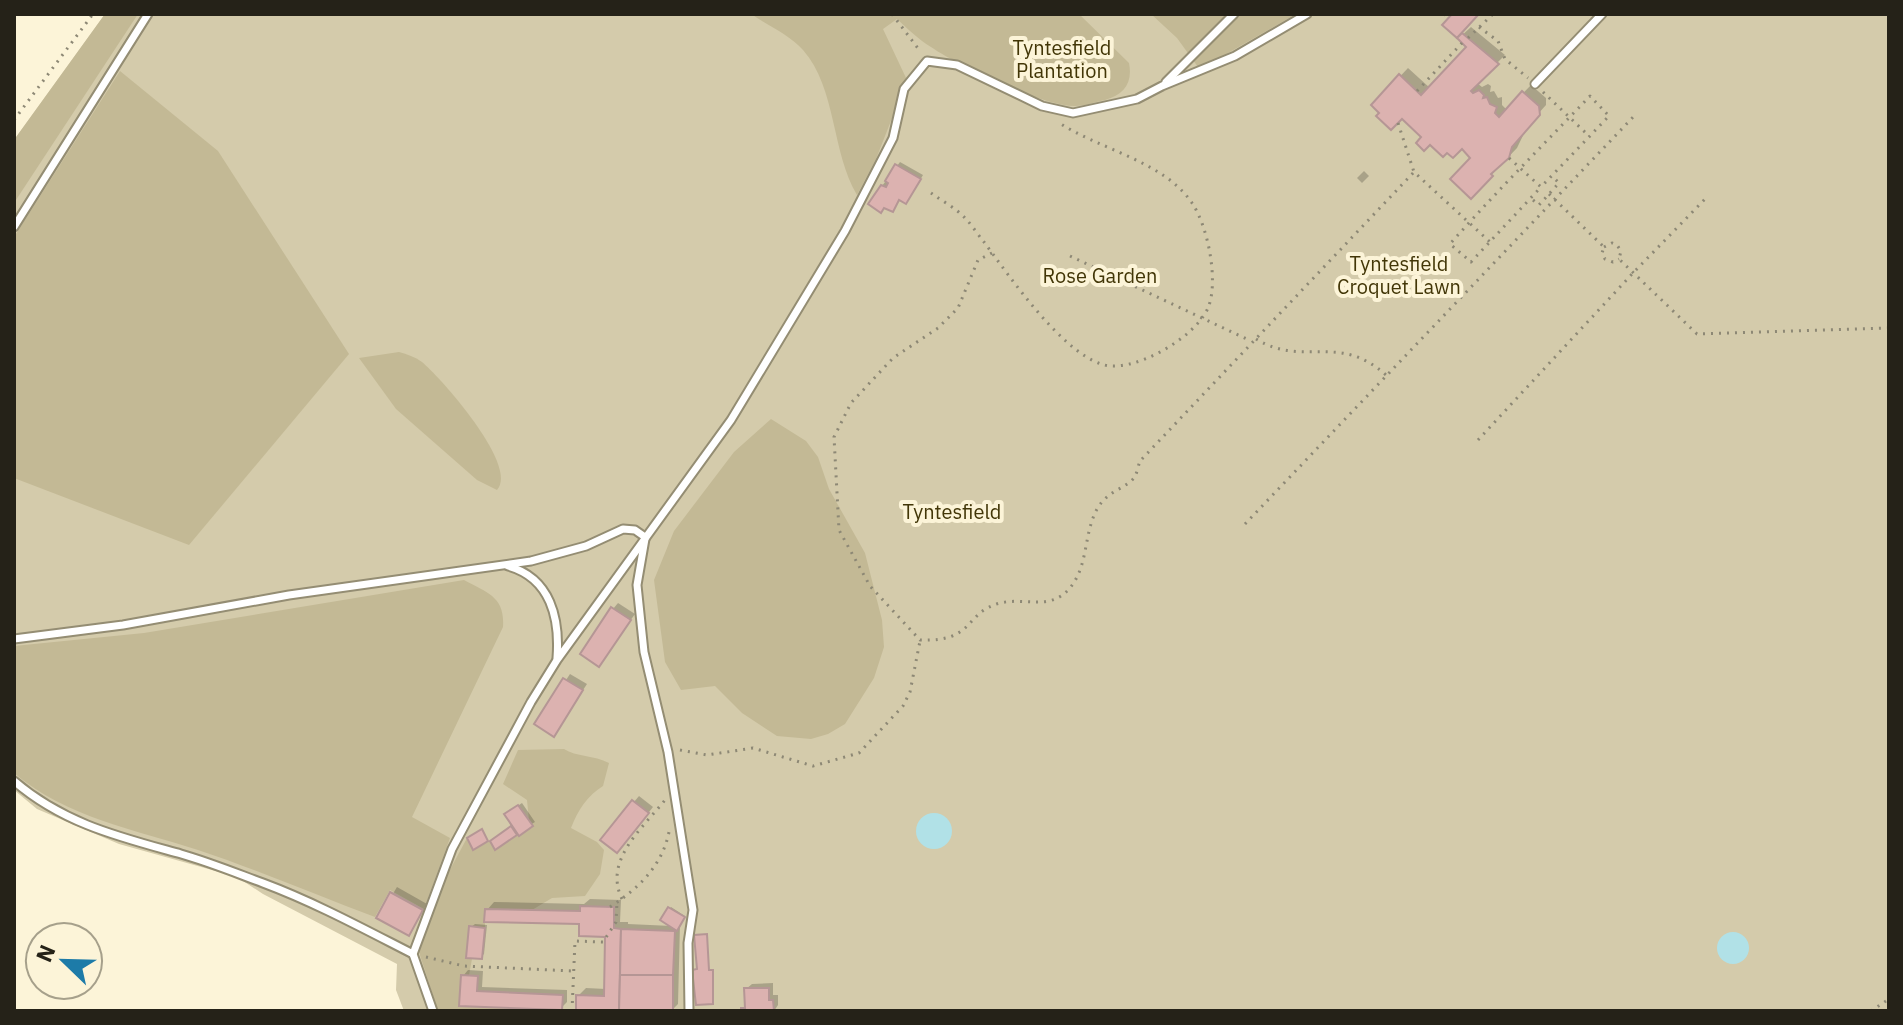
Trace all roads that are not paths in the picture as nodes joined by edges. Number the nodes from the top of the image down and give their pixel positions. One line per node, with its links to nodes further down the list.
1 (148, 14): 7 (lane)
2 (1234, 14): 6 (lane)
3 (1307, 14): 6 (lane)
4 (1602, 14): 5 (lane)
5 (1535, 84)
6 (1162, 86): 8 (lane)
7 (14, 227)
8 (645, 537): 9 (lane); 11 (lane); 15 (lane)
9 (504, 565): 10 (lane); 11 (lane)
10 (14, 639)
11 (557, 660): 13 (lane)
12 (14, 781): 13 (lane)
13 (413, 954): 14 (lane)
14 (433, 1011)
15 (689, 1011)

